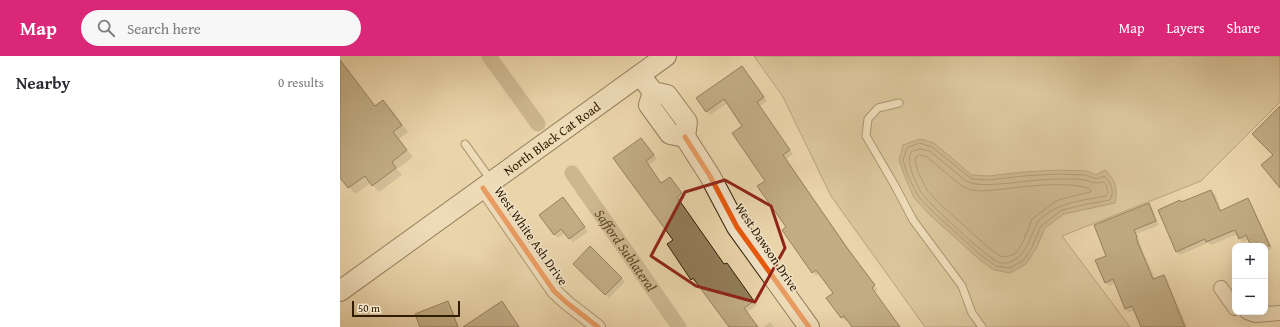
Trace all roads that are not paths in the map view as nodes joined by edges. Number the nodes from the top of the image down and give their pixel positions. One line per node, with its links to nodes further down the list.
1 (666, 56): 2 (main road, North Black Cat Road)
2 (640, 74): 5 (main road, North Black Cat Road); 12 (main road, West Dawson Drive)
3 (899, 103): 13 (lane)
4 (465, 144): 5 (lane)
5 (488, 185): 7 (main road, North Black Cat Road); 11 (street, West White Ash Drive)
6 (1221, 288): 8 (street)
7 (340, 291)
8 (1232, 304)
9 (1280, 313): 10 (street)
10 (1268, 314)
11 (598, 327)
12 (809, 327)
13 (982, 327)

